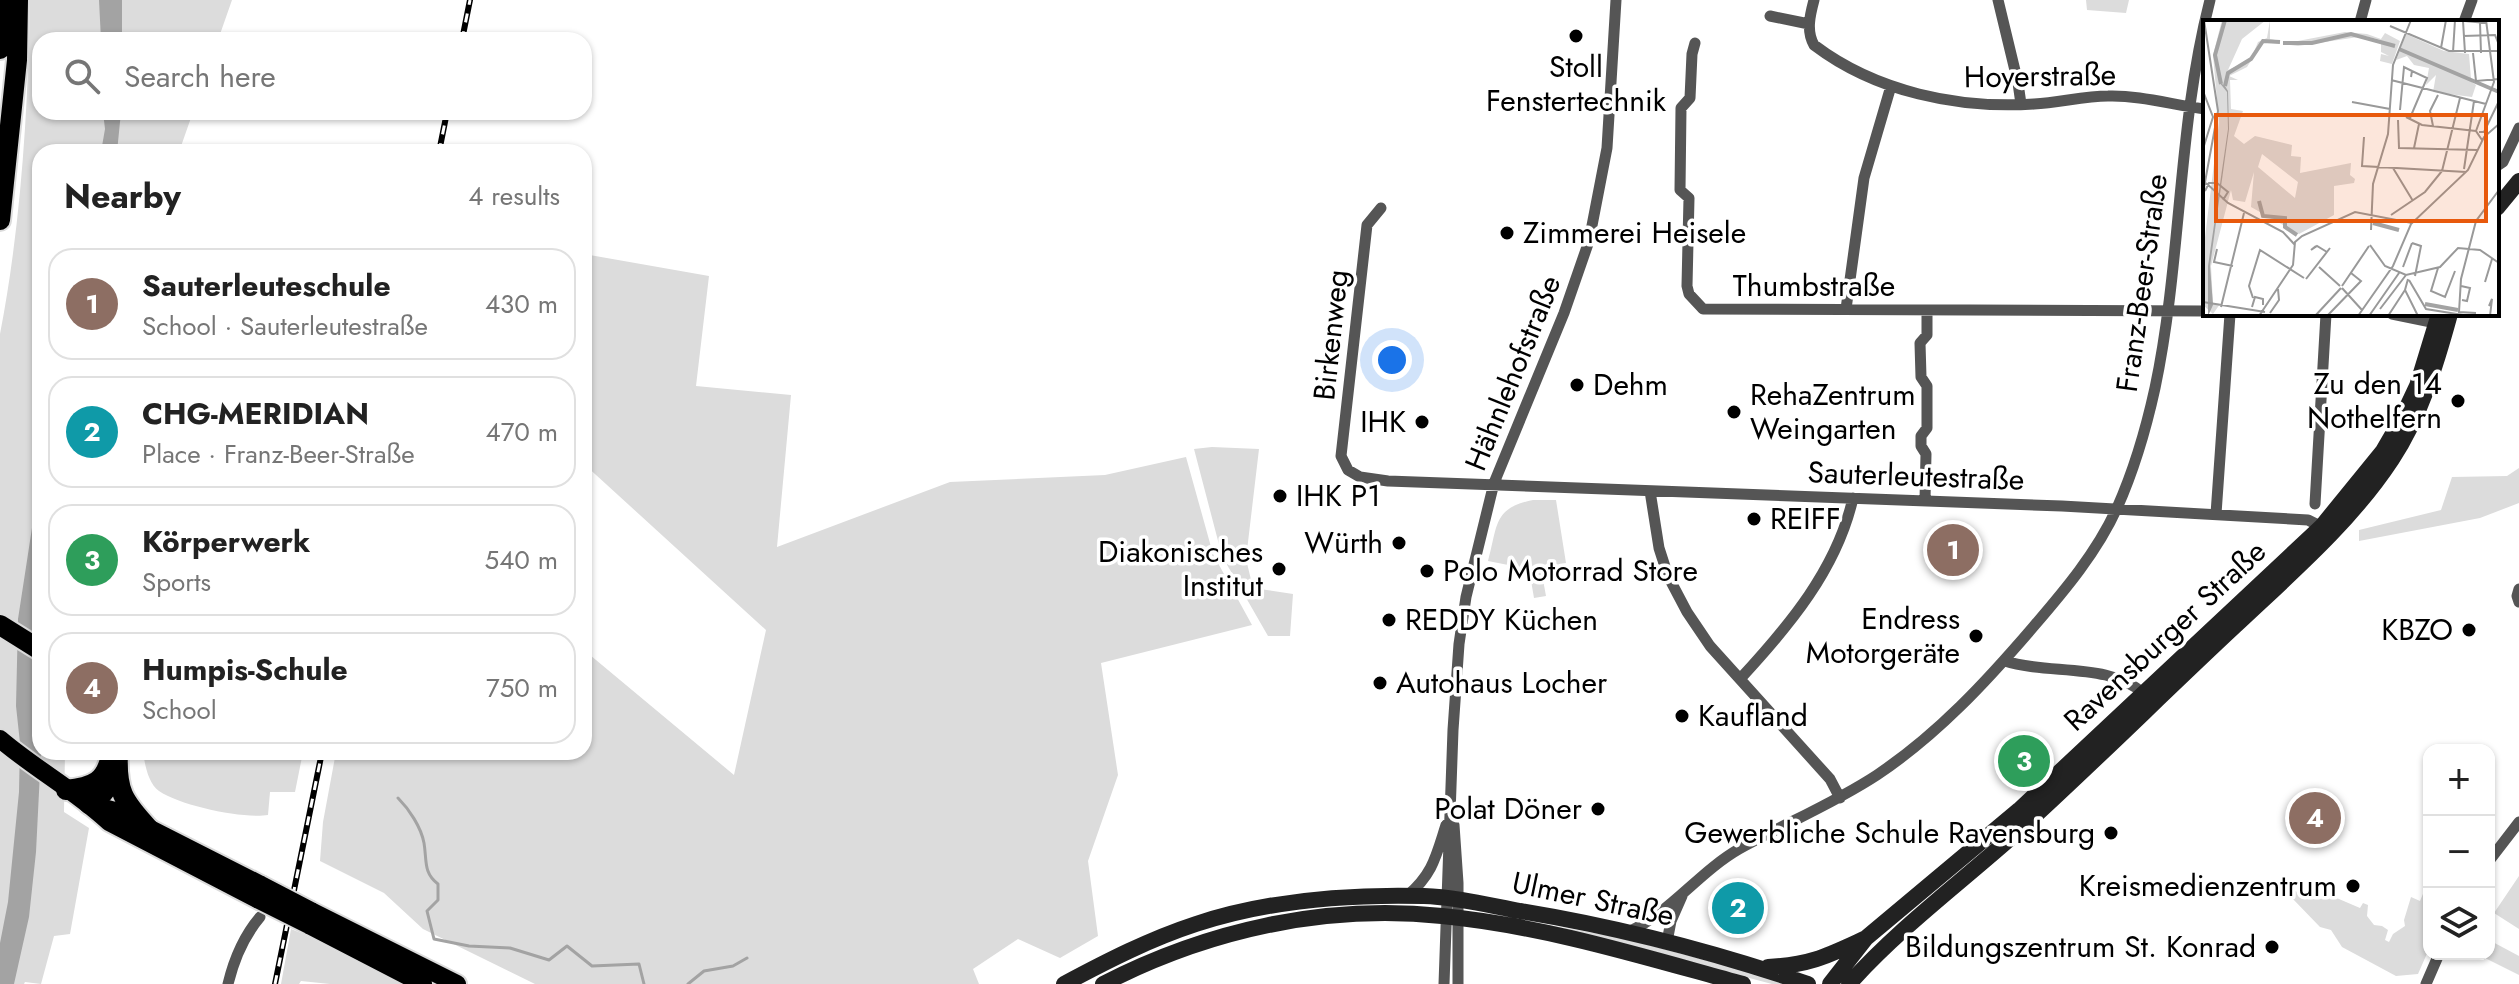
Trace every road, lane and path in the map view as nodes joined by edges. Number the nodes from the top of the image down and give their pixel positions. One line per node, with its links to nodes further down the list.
1 (2, 0): 16 (highway)
2 (18, 0): 27 (highway)
3 (1616, 0): 36 (street, Hähnlehofstraße)
4 (1814, 0): 13 (street)
5 (1998, 0): 18 (street)
6 (2210, 0): 10 (street, Franz-Beer-Straße)
7 (2366, 0): 11 (street)
8 (2472, 0): 12 (street)
9 (1770, 16): 13 (street)
10 (2206, 20)
11 (2361, 20)
12 (2465, 20)
13 (1809, 24): 17 (street, Hoyerstraße)
14 (2203, 37): 19 (street, Franz-Beer-Straße)
15 (1695, 43): 28 (street, Thumbstraße)
16 (0, 49)
17 (1891, 86): 18 (street, Hoyerstraße); 28 (street)
18 (2021, 104): 19 (street, Hoyerstraße)
19 (2190, 107): 20 (street, Hoyerstraße); 30 (street, Franz-Beer-Straße)
20 (2203, 109)
21 (2519, 128): 22 (street)
22 (2506, 164): 24 (main road)
23 (2519, 181): 25 (main road)
24 (2499, 185)
25 (2499, 206)
26 (1381, 208): 35 (street, Birkenweg)
27 (0, 220)
28 (1846, 309): 29 (street, Thumbstraße)
29 (1927, 310): 30 (street, Thumbstraße); 39 (street)
30 (2169, 310): 31 (street, Thumbstraße); 41 (street, Franz-Beer-Straße)
31 (2203, 311)
32 (2230, 316): 42 (street)
33 (2326, 316): 40 (street)
34 (2442, 317): 43 (main road, Ravensburger Straße)
35 (1348, 470): 36 (street, Sauterleutestraße)
36 (1494, 483): 37 (street, Sauterleutestraße); 60 (street, Hähnlehofstraße)
37 (1650, 491): 38 (street, Sauterleutestraße); 51 (street)
38 (1853, 498): 39 (street, Sauterleutestraße); 51 (street)
39 (1925, 500): 41 (street, Sauterleutestraße)
40 (2315, 504)
41 (2116, 509): 42 (street, Sauterleutestraße); 50 (street, Franz-Beer-Straße)
42 (2216, 514): 43 (street, Sauterleutestraße)
43 (2326, 530): 52 (main road, Ravensburger Straße); 85 (main road, Ravensburger Straße)
44 (2519, 589): 45 (street)
45 (2519, 602)
46 (0, 625): 48 (highway)
47 (0, 634): 49 (highway)
48 (32, 645)
49 (32, 652)
50 (2005, 661): 52 (street); 58 (street, Franz-Beer-Straße)
51 (1740, 679): 58 (street)
52 (2144, 694): 70 (main road, Ravensburger Straße)
53 (0, 739): 57 (main road)
54 (110, 760): 57 (highway)
55 (118, 760): 56 (highway)
56 (117, 775): 59 (highway); 62 (highway)
57 (66, 790): 59 (main road)
58 (1840, 798): 64 (street, Franz-Beer-Straße)
59 (89, 804): 62 (main road); 66 (main road)
60 (1451, 809): 65 (street); 67 (street)
61 (2519, 822): 63 (street)
62 (149, 829): 66 (main road)
63 (2495, 853)
64 (1684, 891): 69 (street, Franz-Beer-Straße); 71 (street)
65 (1407, 896): 67 (main road, Ulmer Straße); 78 (main road, Ulmer Straße)
66 (260, 901): 68 (main road, bridge); 75 (street)
67 (1452, 908): 69 (main road, Ulmer Straße); 74 (main road, Ulmer Straße); 79 (main road, Ulmer Straße); 80 (street); 81 (street)
68 (310, 918): 76 (main road); 77 (main road)
69 (1628, 932): 71 (main road, Ulmer Straße)
70 (1866, 938): 73 (main road); 84 (main road, Ravensburger Straße)
71 (1667, 942): 73 (main road, Ulmer Straße)
72 (2436, 960): 86 (street)
73 (1759, 967): 83 (main road, Ulmer Straße)
74 (1730, 982): 82 (main road, Ulmer Straße)
75 (228, 984)
76 (423, 984)
77 (457, 984)
78 (1064, 984)
79 (1103, 984)
80 (1444, 984)
81 (1458, 984)
82 (1743, 984)
83 (1808, 984)
84 (1830, 984)
85 (1849, 984)
86 (2426, 984)

